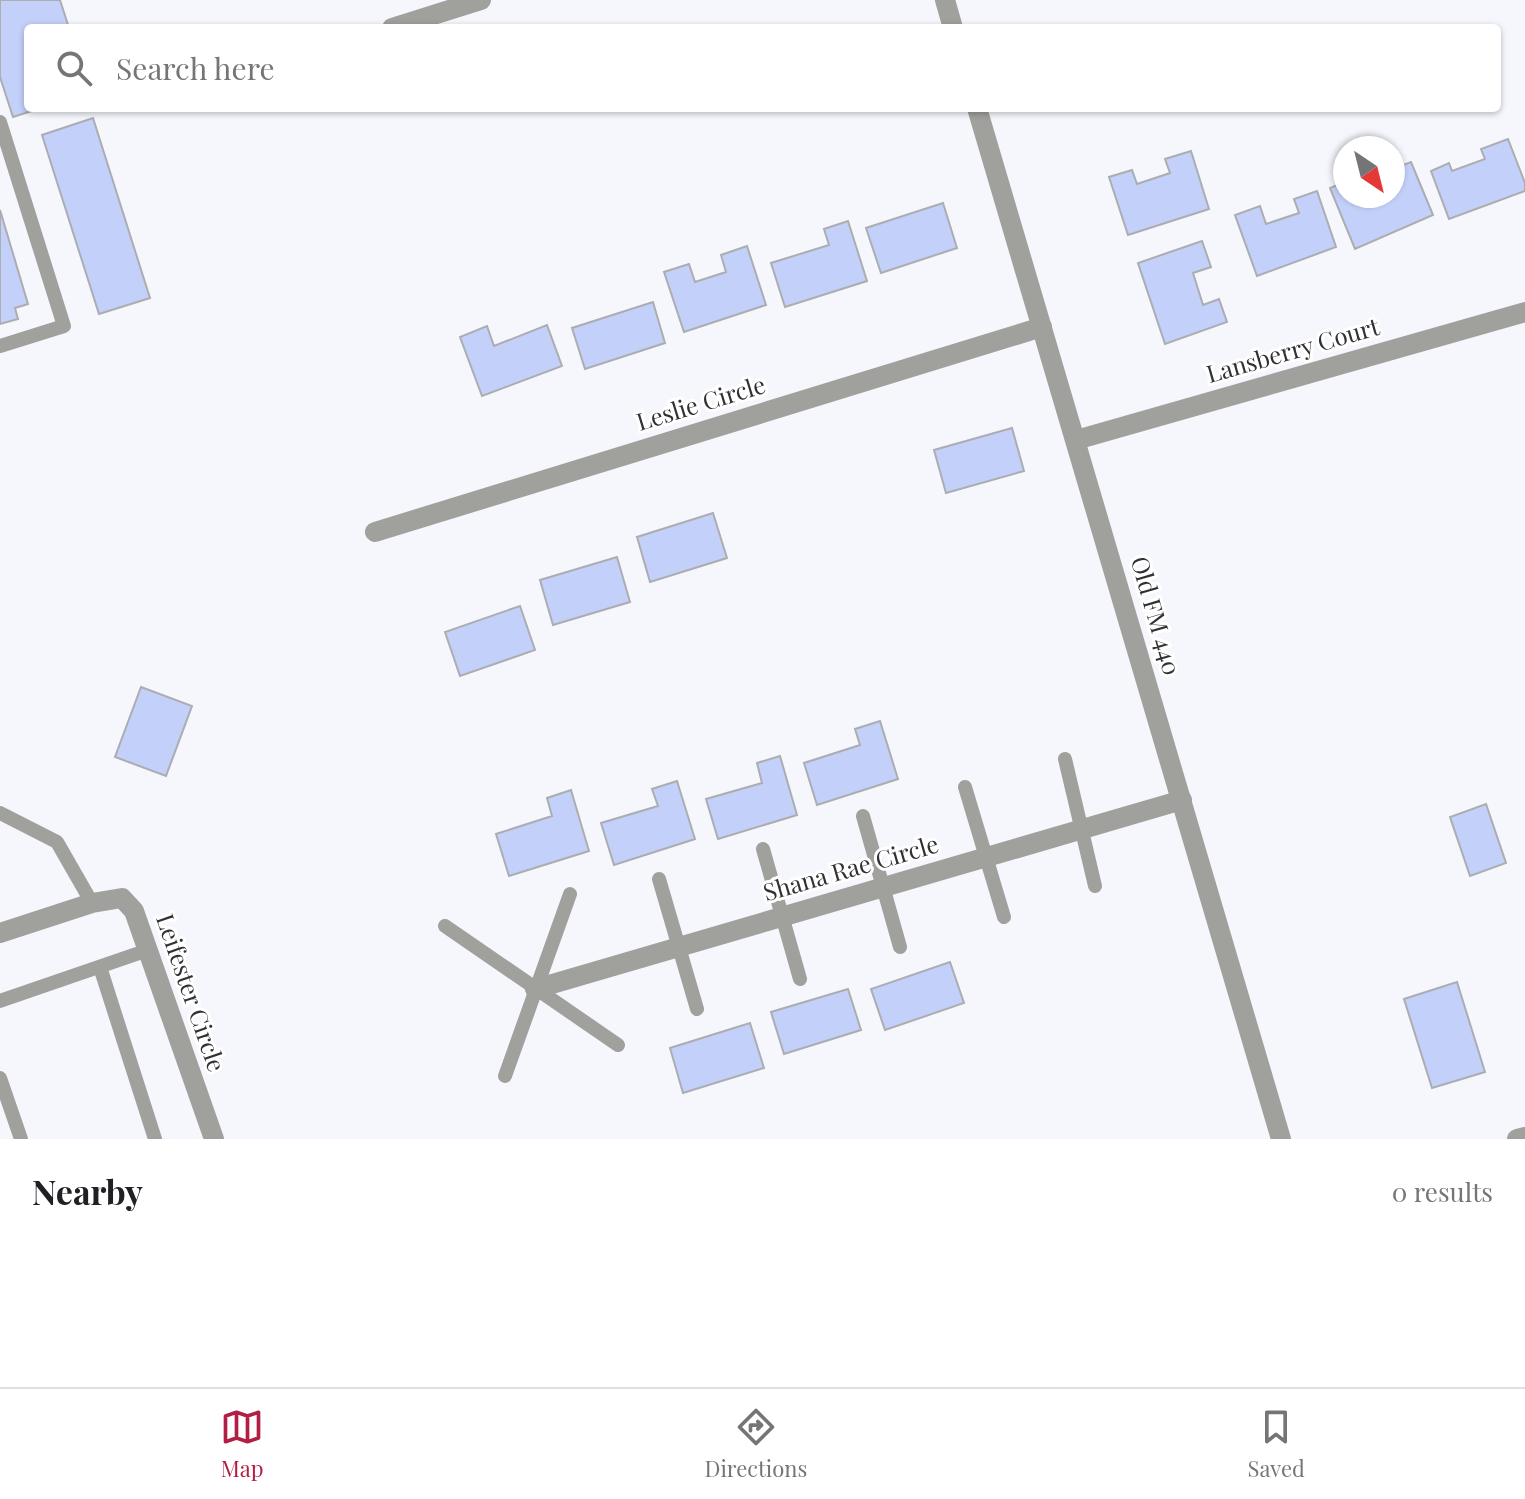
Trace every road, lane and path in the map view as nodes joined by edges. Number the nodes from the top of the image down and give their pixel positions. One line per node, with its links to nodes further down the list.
1 (481, 0): 3 (street)
2 (945, 0): 4 (street)
3 (405, 24)
4 (952, 24)
5 (978, 112): 8 (street, Old FM 440)
6 (0, 122): 9 (lane)
7 (1525, 312): 10 (street, Lansberry Court)
8 (1042, 327): 10 (street, Old FM 440); 11 (street, Leslie Circle)
9 (0, 346)
10 (1076, 440): 14 (street, Old FM 440)
11 (375, 532)
12 (1065, 759): 17 (lane)
13 (965, 787): 19 (lane)
14 (1182, 800): 17 (street, Shana Rae Circle); 44 (street, Old FM 440)
15 (0, 813): 24 (lane)
16 (863, 816): 22 (lane)
17 (1082, 829): 19 (street, Shana Rae Circle); 21 (lane)
18 (763, 849): 25 (lane)
19 (986, 857): 22 (street, Shana Rae Circle); 26 (lane)
20 (659, 879): 29 (lane)
21 (1095, 886)
22 (883, 887): 25 (street, Shana Rae Circle); 30 (lane)
23 (570, 894): 34 (lane)
24 (92, 903): 28 (street, Leifester Circle); 31 (street, Leifester Circle)
25 (782, 916): 29 (street, Shana Rae Circle); 33 (lane)
26 (1004, 917)
27 (445, 926): 34 (lane)
28 (0, 933)
29 (679, 946): 34 (street, Shana Rae Circle); 36 (lane)
30 (900, 947)
31 (148, 950): 32 (lane); 43 (street, Leifester Circle)
32 (100, 967): 35 (lane); 42 (lane)
33 (800, 979)
34 (535, 989): 37 (lane); 38 (lane)
35 (0, 1001)
36 (697, 1009)
37 (618, 1045)
38 (505, 1076)
39 (0, 1078): 41 (lane)
40 (1525, 1137): 45 (street)
41 (21, 1139)
42 (155, 1139)
43 (214, 1139)
44 (1281, 1139)
45 (1517, 1139)

